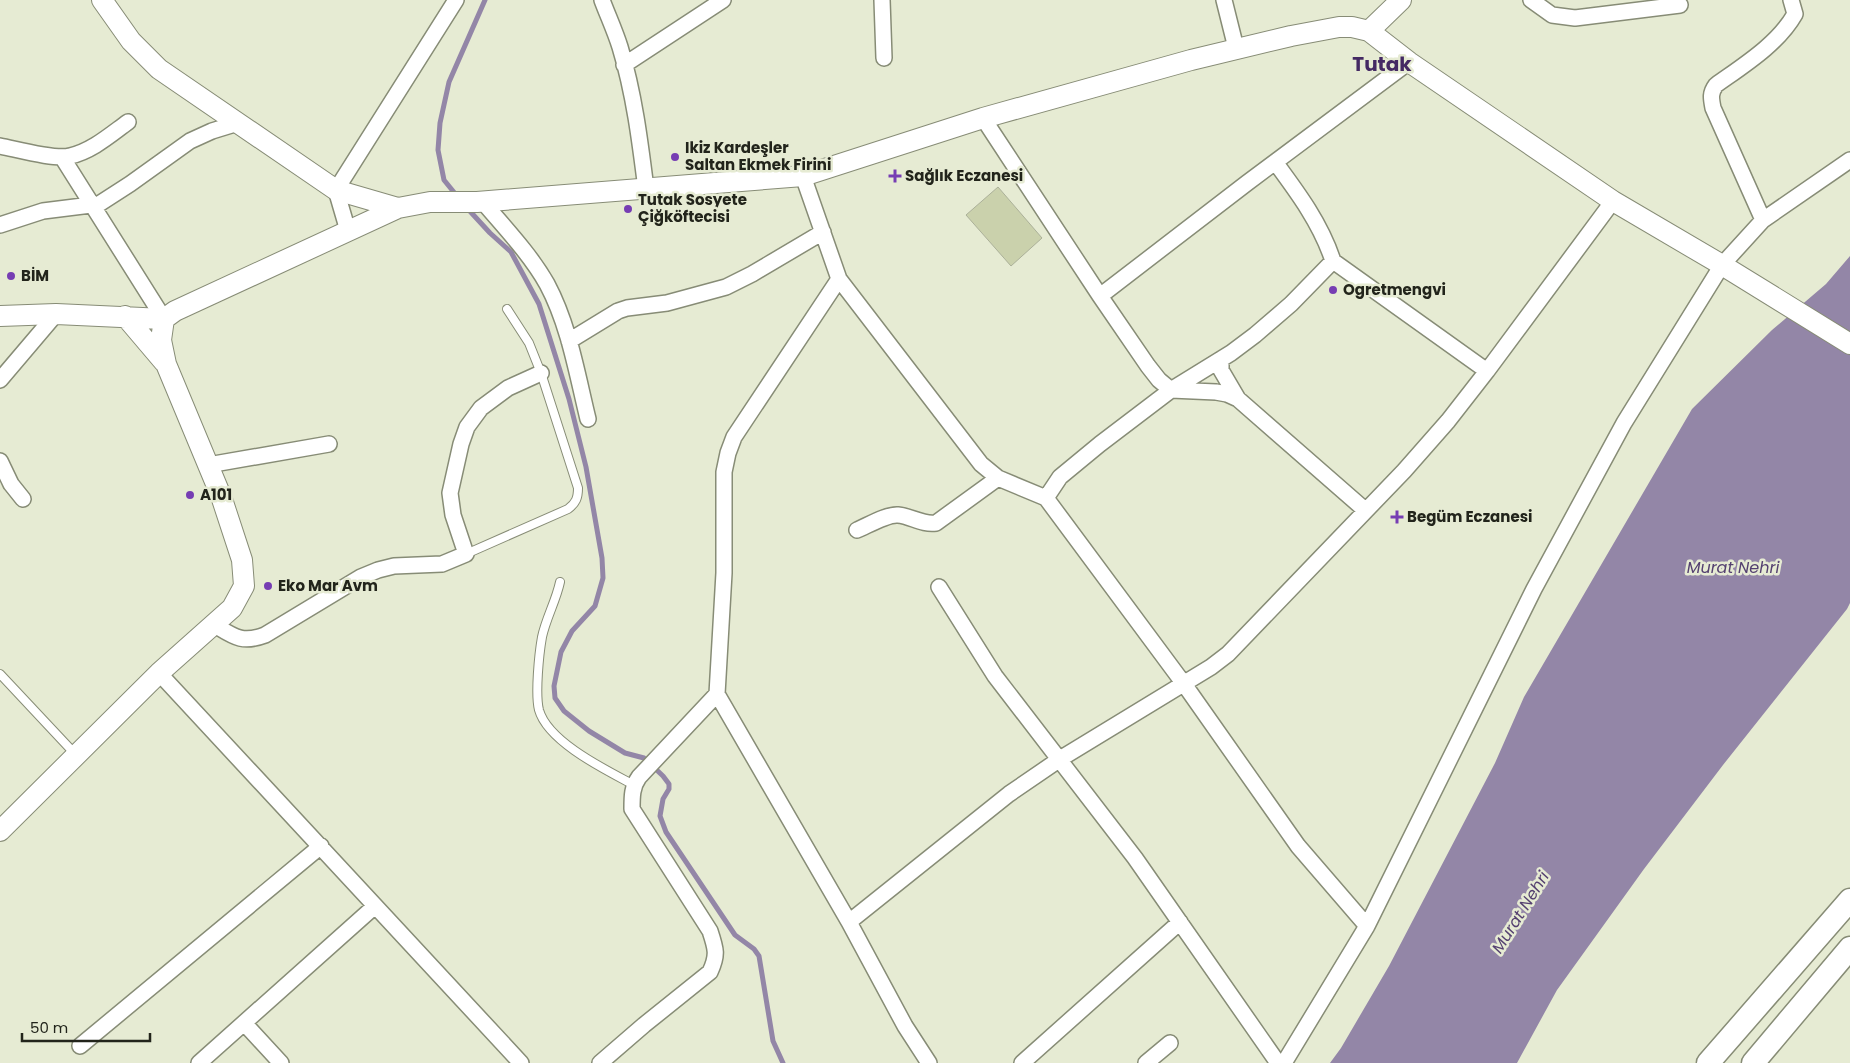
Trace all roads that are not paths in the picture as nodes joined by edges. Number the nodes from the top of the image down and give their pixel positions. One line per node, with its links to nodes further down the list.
1 (102, 0): 18 (main road)
2 (456, 0): 25 (street)
3 (602, 0): 15 (street)
4 (723, 0): 15 (street)
5 (882, 0): 13 (street)
6 (1224, 0): 12 (street)
7 (1401, 0): 11 (main road)
8 (1531, 0): 10 (street)
9 (1791, 0): 30 (street)
10 (1680, 5)
11 (1369, 31): 12 (main road); 14 (main road)
12 (1236, 48): 16 (main road)
13 (884, 58)
14 (1409, 62): 22 (street); 26 (main road)
15 (624, 65): 24 (street)
16 (983, 118): 23 (main road); 37 (street)
17 (128, 122): 20 (street)
18 (238, 123): 25 (main road); 28 (street)
19 (0, 146): 20 (street)
20 (62, 157): 28 (street)
21 (1850, 160): 30 (street)
22 (1275, 162): 34 (street); 37 (street)
23 (803, 176): 24 (main road); 33 (street)
24 (646, 188): 27 (main road)
25 (336, 190): 29 (main road); 32 (street)
26 (1613, 201): 35 (main road); 47 (street)
27 (480, 202): 29 (main road); 43 (street)
28 (92, 205): 31 (street); 42 (street)
29 (398, 208): 32 (main road)
30 (1763, 220): 35 (street)
31 (0, 225)
32 (348, 230): 42 (main road)
33 (823, 232): 36 (street); 43 (street)
34 (1333, 261): 45 (street); 47 (street)
35 (1722, 265): 44 (main road); 78 (street)
36 (839, 278): 56 (street); 68 (street)
37 (1100, 296): 50 (street)
38 (507, 308): 48 (lane)
39 (56, 314): 40 (main road); 41 (main road); 49 (street)
40 (0, 316)
41 (125, 316): 42 (main road); 46 (main road)
42 (164, 319): 46 (main road)
43 (569, 342): 52 (street)
44 (1850, 344)
45 (1221, 359): 50 (street); 51 (street)
46 (166, 364): 55 (main road)
47 (1487, 371): 59 (street)
48 (541, 373): 61 (street); 61 (lane)
49 (0, 380)
50 (1171, 390): 51 (street); 57 (street)
51 (1238, 399): 59 (street)
52 (588, 419)
53 (329, 444): 55 (street)
54 (0, 461): 58 (street)
55 (208, 465): 64 (main road)
56 (998, 478): 57 (street); 60 (street)
57 (1046, 498): 67 (street)
58 (23, 499)
59 (1365, 510): 67 (street)
60 (857, 530)
61 (466, 554): 64 (street)
62 (560, 582): 71 (lane)
63 (939, 587): 70 (street)
64 (213, 624): 65 (main road)
65 (159, 673): 69 (main road); 73 (street)
66 (0, 674): 69 (lane)
67 (1184, 684): 70 (street); 78 (street)
68 (717, 694): 71 (street); 76 (street)
69 (76, 755): 72 (main road)
70 (1060, 760): 76 (street); 77 (street)
71 (636, 781): 86 (street)
72 (0, 831)
73 (321, 846): 75 (street); 82 (street)
74 (1850, 900): 92 (main road)
75 (375, 906): 80 (street); 85 (street)
76 (849, 922): 87 (street)
77 (1180, 922): 88 (street); 90 (street)
78 (1367, 926): 91 (street)
79 (1850, 948): 93 (main road)
80 (244, 1023): 83 (street); 84 (street)
81 (1170, 1043): 89 (street)
82 (80, 1046)
83 (199, 1063)
84 (281, 1063)
85 (520, 1063)
86 (600, 1063)
87 (929, 1063)
88 (1022, 1063)
89 (1146, 1063)
90 (1278, 1063)
91 (1284, 1063)
92 (1708, 1063)
93 (1753, 1063)

